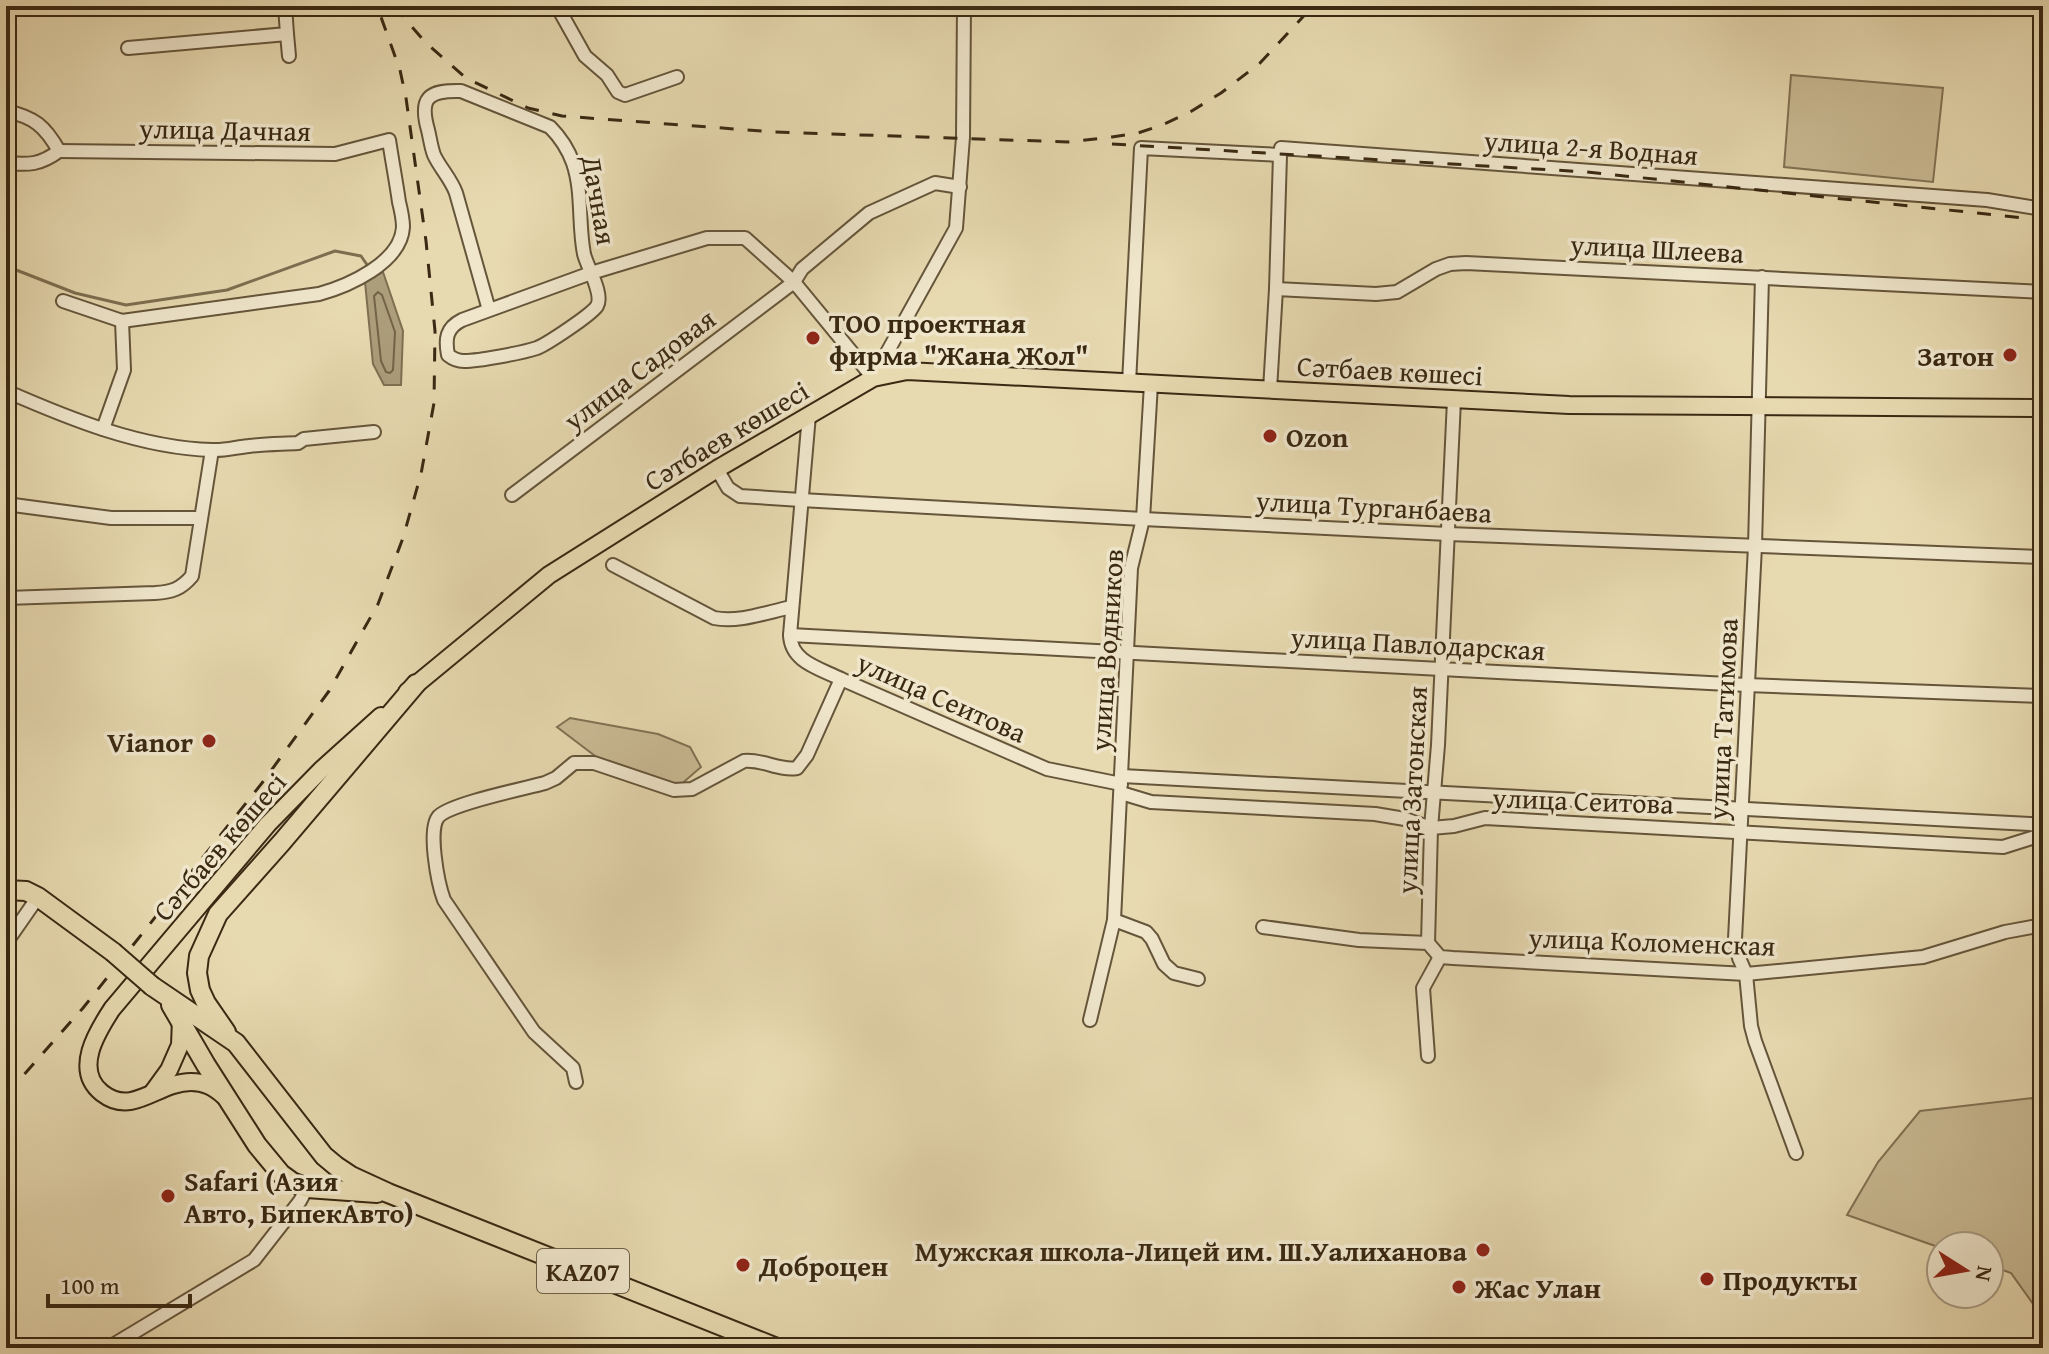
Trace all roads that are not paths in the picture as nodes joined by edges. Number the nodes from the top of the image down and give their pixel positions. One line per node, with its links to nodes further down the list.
1 (285, 6): 4 (street)
2 (557, 6): 7 (street)
3 (961, 8): 12 (street)
4 (287, 34): 5 (street); 6 (street)
5 (128, 48)
6 (289, 56)
7 (677, 77)
8 (6, 111): 9 (street)
9 (59, 151): 11 (street, улица Дачная); 22 (street, улица Дачная)
10 (1280, 155): 13 (street, улица 2-я Водная); 17 (street); 25 (street, улица 2-я Водная)
11 (6, 163)
12 (960, 187): 16 (street, улица Садовая); 24 (street)
13 (2043, 209)
14 (591, 273): 16 (street); 20 (street); 20 (street, Дачная); 20 (street, Дачная)
15 (1762, 277): 17 (street, улица Шлеева); 18 (street, улица Шлеева); 30 (street, улица Татимова)
16 (794, 282): 24 (street); 37 (street, улица Садовая)
17 (1276, 289): 27 (street)
18 (2043, 292)
19 (63, 301): 22 (street)
20 (489, 310)
21 (2043, 315): 23 (street)
22 (122, 321): 33 (street)
23 (2043, 339)
24 (873, 378): 25 (main road, Сәтбаев көшесі); 32 (main road, Сәтбаев көшесі)
25 (1129, 383): 26 (main road, Сәтбаев көшесі)
26 (1151, 384): 27 (main road, Сәтбаев көшесі); 41 (street, улица Водников)
27 (1270, 390): 29 (main road, Сәтбаев көшесі)
28 (6, 391): 33 (street)
29 (1454, 400): 30 (main road, Сәтбаев көшесі); 42 (street, улица Затонская)
30 (1760, 406): 31 (main road, Сәтбаев көшесі); 43 (street, улица Татимова)
31 (2043, 408)
32 (809, 415): 36 (main road, Сәтбаев көшесі); 38 (street)
33 (103, 429): 35 (street)
34 (374, 432): 35 (street)
35 (212, 450): 40 (street)
36 (717, 469): 38 (street, улица Турганбаева); 52 (main road, Сәтбаев көшесі)
37 (512, 495)
38 (801, 500): 41 (street, улица Турганбаева); 47 (street)
39 (6, 504): 40 (street)
40 (201, 518): 46 (street)
41 (1143, 519): 42 (street, улица Турганбаева); 49 (street, улица Водников)
42 (1448, 534): 43 (street, улица Турганбаева); 50 (street, улица Затонская)
43 (1755, 546): 44 (street, улица Турганбаева); 53 (street, улица Татимова)
44 (2043, 557)
45 (613, 565): 47 (street)
46 (6, 598)
47 (792, 607): 48 (street)
48 (790, 635): 49 (street, улица Павлодарская); 51 (street, улица Сеитова)
49 (1128, 652): 50 (street, улица Павлодарская); 55 (street, улица Водников)
50 (1442, 668): 53 (street, улица Павлодарская); 56 (street, улица Затонская)
51 (841, 679): 55 (street, улица Сеитова); 77 (street)
52 (416, 684): 74 (highway); 78 (main road, Сәтбаев көшесі)
53 (1747, 685): 54 (street, улица Павлодарская); 57 (street, улица Татимова)
54 (2043, 696)
55 (1121, 784): 56 (street, улица Сеитова); 58 (street, улица Сеитова); 63 (street, улица Водников)
56 (1433, 792): 57 (street, улица Сеитова); 58 (street, улица Затонская)
57 (1741, 808): 59 (street, улица Сеитова); 60 (street, улица Татимова)
58 (1431, 828): 60 (street, улица Сеитова); 67 (street, улица Затонская)
59 (2043, 828): 60 (street, улица Сеитова)
60 (1740, 831): 69 (street, улица Татимова)
61 (6, 890): 62 (highway, KAZ07)
62 (38, 897): 66 (street); 71 (highway, KAZ07, bridge)
63 (1114, 920): 70 (street); 73 (street, улица Водников)
64 (2043, 925): 69 (street, улица Коломенская)
65 (1263, 927): 67 (street)
66 (6, 943)
67 (1428, 943): 68 (street)
68 (1440, 957): 69 (street, улица Коломенская); 75 (street)
69 (1746, 974): 80 (street, улица Татимова)
70 (1198, 979)
71 (159, 991): 72 (highway); 74 (highway, KAZ07)
72 (181, 1019): 76 (highway, KAZ07); 78 (main road)
73 (1090, 1020)
74 (236, 1043): 76 (highway); 81 (highway, KAZ07)
75 (1428, 1056)
76 (206, 1065): 79 (highway, KAZ07)
77 (576, 1082)
78 (153, 1092): 79 (main road, Сәтбаев көшесі)
79 (228, 1100): 82 (highway, KAZ07)
80 (1796, 1153)
81 (324, 1156): 82 (highway); 83 (highway, KAZ07)
82 (307, 1188): 83 (highway, KAZ07); 84 (street)
83 (388, 1193): 85 (highway, KAZ07)
84 (108, 1348)
85 (777, 1348)

